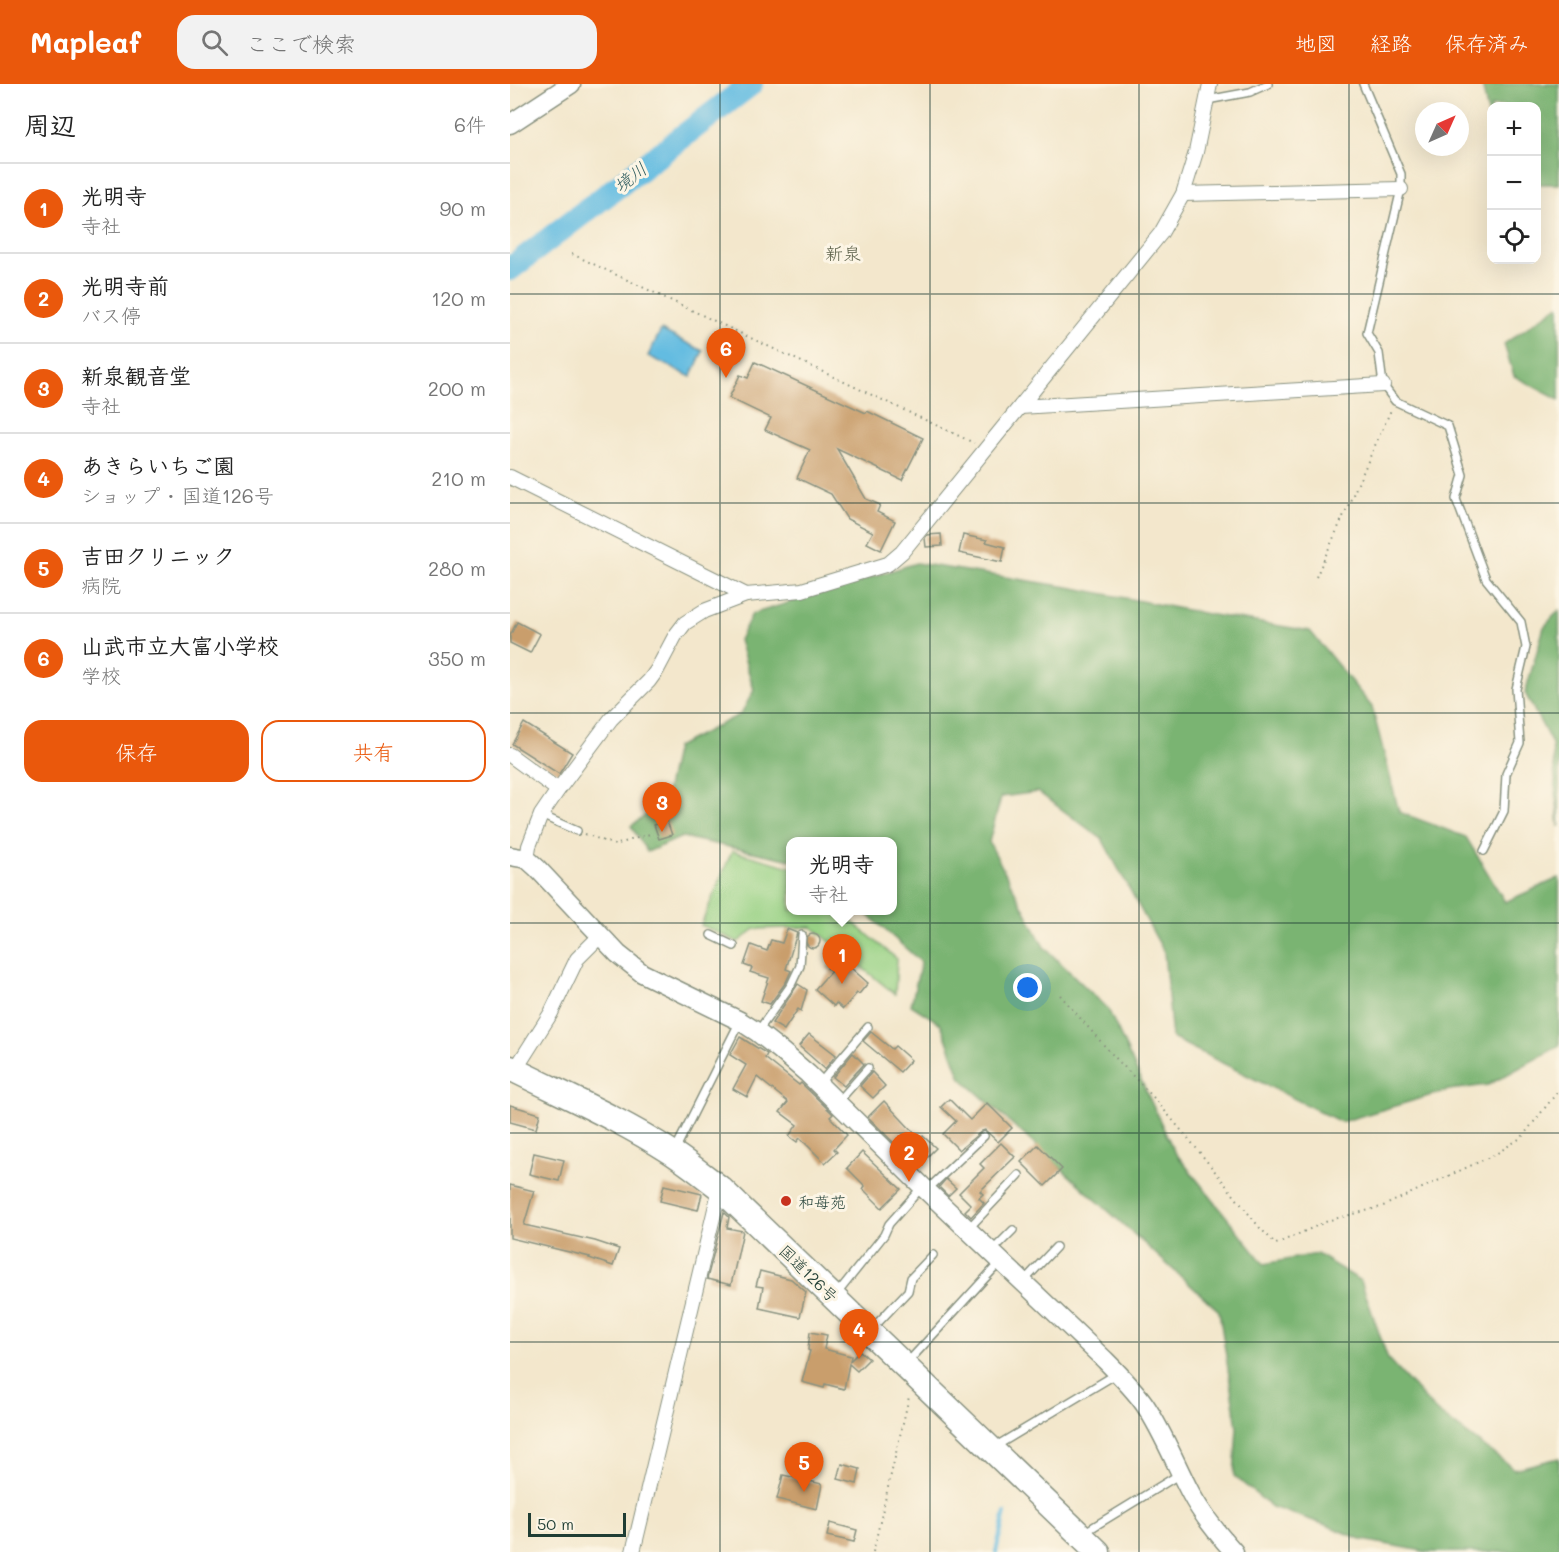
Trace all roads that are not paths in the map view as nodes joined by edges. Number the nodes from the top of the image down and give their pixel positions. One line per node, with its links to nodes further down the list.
1 (571, 84): 6 (street)
2 (1210, 84): 5 (street)
3 (1268, 84): 5 (lane)
4 (1363, 84): 7 (lane)
5 (1207, 100): 8 (street)
6 (510, 124)
7 (1401, 189): 8 (street); 9 (lane)
8 (1184, 194): 10 (street)
9 (1383, 385): 10 (street); 17 (lane)
10 (1020, 406): 12 (street)
11 (510, 477): 12 (street)
12 (746, 594): 14 (street)
13 (510, 755): 14 (street)
14 (558, 790): 15 (street)
15 (541, 815): 16 (lane); 18 (street)
16 (577, 831)
17 (1484, 852)
18 (518, 858): 19 (street)
19 (601, 934): 23 (street); 27 (street)
20 (711, 935): 22 (lane)
21 (802, 935): 25 (lane)
22 (734, 946)
23 (740, 1021): 25 (street); 31 (lane)
24 (868, 1027): 28 (lane)
25 (757, 1032): 28 (street)
26 (868, 1068): 29 (lane)
27 (513, 1069): 31 (highway, 国道126号)
28 (818, 1084): 29 (street)
29 (837, 1103): 34 (street)
30 (984, 1136): 34 (lane)
31 (673, 1153): 33 (highway, 国道126号)
32 (1018, 1175): 35 (lane)
33 (720, 1188): 41 (highway, 国道126号); 48 (street)
34 (924, 1188): 35 (street); 41 (lane)
35 (968, 1230): 39 (street)
36 (1013, 1230): 39 (lane)
37 (1056, 1247): 40 (lane)
38 (933, 1255): 42 (lane)
39 (996, 1257): 40 (street); 43 (lane)
40 (1023, 1282): 44 (street)
41 (835, 1297): 42 (highway, 国道126号)
42 (870, 1331): 43 (highway, 国道126号)
43 (909, 1370): 45 (highway, 国道126号)
44 (1118, 1373): 45 (lane); 46 (street)
45 (991, 1449): 47 (highway, 国道126号)
46 (1180, 1473): 47 (lane); 50 (street)
47 (1080, 1535): 49 (highway, 国道126号)
48 (633, 1552)
49 (1098, 1552)
50 (1234, 1552)

